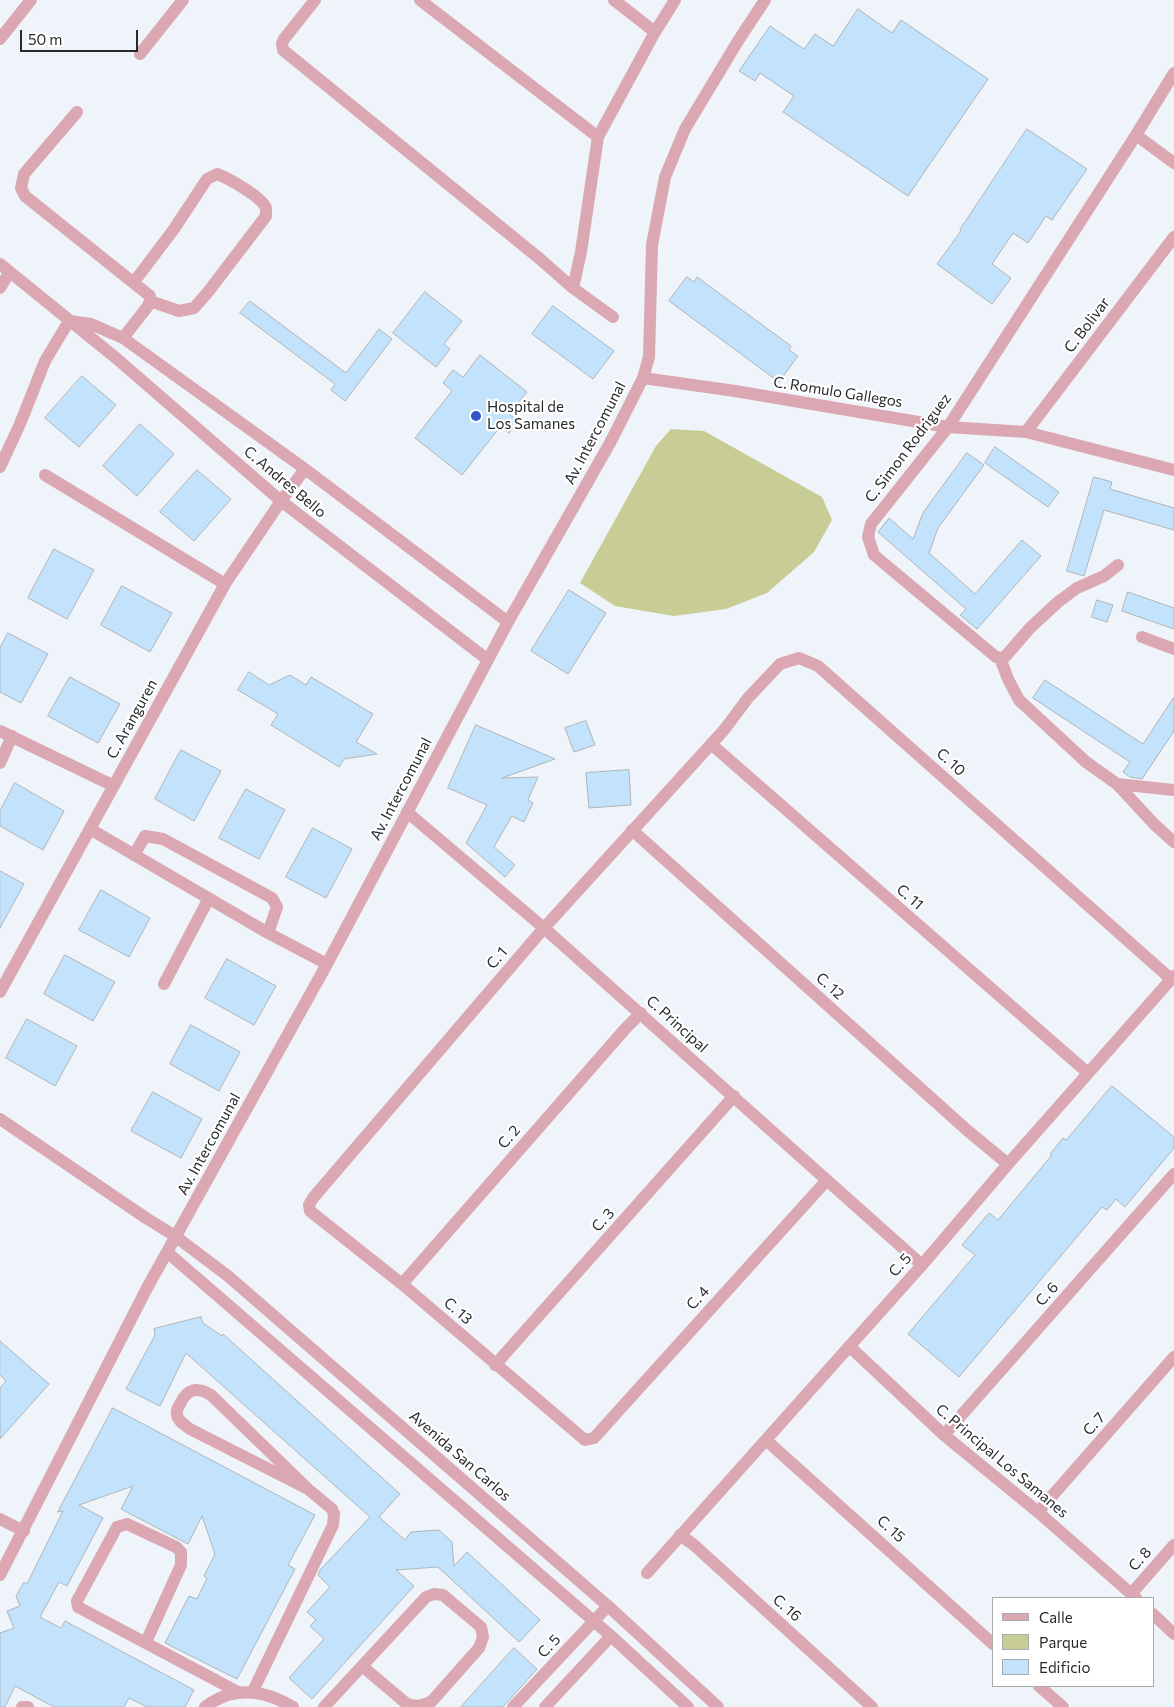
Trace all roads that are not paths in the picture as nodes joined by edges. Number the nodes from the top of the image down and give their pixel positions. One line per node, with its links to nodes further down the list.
1 (31, 0): 9 (street)
2 (183, 0): 10 (street)
3 (315, 0): 20 (street)
4 (420, 0): 14 (street)
5 (614, 0): 8 (street)
6 (675, 0): 8 (street)
7 (765, 0): 25 (street, Av. Intercomunal)
8 (655, 32): 14 (street)
9 (0, 39)
10 (140, 54)
11 (1174, 73): 13 (street, C. Simon Rodriguez)
12 (77, 112): 18 (street)
13 (1136, 135): 15 (street); 26 (street, C. Simon Rodriguez)
14 (598, 137): 20 (street)
15 (1174, 163)
16 (1174, 237): 27 (street, C. Bolivar)
17 (5, 268): 19 (street); 23 (street, C. Andres Bello)
18 (134, 282): 21 (street); 21 (street)
19 (0, 288)
20 (573, 288): 22 (street)
21 (150, 300): 24 (street)
22 (613, 317)
23 (69, 321): 24 (street, C. Andres Bello); 28 (street); 32 (street, C. Andres Bello)
24 (123, 338): 29 (street, C. Andres Bello)
25 (643, 378): 26 (street, C. Romulo Gallegos); 35 (street, Av. Intercomunal)
26 (948, 427): 27 (street, C. Romulo Gallegos); 38 (street, C. Simon Rodriguez)
27 (1026, 432): 30 (street, C. Romulo Gallegos)
28 (0, 467)
29 (305, 469): 32 (street, C. Aranguren); 35 (street, C. Andres Bello)
30 (1174, 470)
31 (45, 475): 34 (street)
32 (281, 501): 34 (street, C. Aranguren); 39 (street, C. Andres Bello)
33 (1118, 565): 38 (street)
34 (225, 584): 44 (street, C. Aranguren)
35 (508, 622): 39 (street, Av. Intercomunal)
36 (1142, 637): 37 (street)
37 (1174, 648)
38 (1000, 658): 43 (street)
39 (488, 660): 46 (street, Av. Intercomunal)
40 (6, 734): 42 (street); 44 (street)
41 (711, 744): 48 (street, C. 1); 55 (street, C. 10); 59 (street, C. 11)
42 (0, 763)
43 (1117, 784): 45 (street); 49 (street)
44 (114, 786): 47 (street, C. Aranguren)
45 (1174, 790)
46 (407, 812): 52 (street, C. Principal); 54 (street, Av. Intercomunal)
47 (90, 828): 50 (street); 57 (street, C. Aranguren)
48 (632, 830): 52 (street, C. 1); 62 (street, C. 12)
49 (1174, 842)
50 (134, 855): 51 (street); 53 (street)
51 (209, 898): 53 (street); 56 (street)
52 (544, 928): 58 (street, C. Principal); 65 (street, C. 1)
53 (268, 933): 54 (street)
54 (327, 964): 66 (street, Av. Intercomunal)
55 (1173, 977): 59 (street, C. 5)
56 (164, 984)
57 (0, 992)
58 (641, 1013): 60 (street, C. Principal); 69 (street, C. 2)
59 (1088, 1073): 62 (street, C. 5)
60 (734, 1096): 64 (street, C. Principal); 72 (street, C. 3)
61 (0, 1119): 66 (street, Avenida San Carlos)
62 (1008, 1164): 68 (street, C. 5)
63 (1174, 1174): 73 (street, C. 6)
64 (827, 1180): 68 (street, C. Principal); 74 (street, C. 4)
65 (313, 1198): 69 (street, C. 13)
66 (175, 1236): 67 (street, Av. Intercomunal); 85 (street, Avenida San Carlos)
67 (167, 1252): 79 (street, Av. Intercomunal); 87 (street)
68 (922, 1265): 70 (street, C. 5)
69 (402, 1284): 72 (street, C. 13)
70 (850, 1346): 73 (street, C. Principal Los Samanes); 75 (street, C. 5)
71 (1174, 1357): 77 (street, C. 7)
72 (495, 1365): 74 (street, C. 13)
73 (944, 1435): 77 (street, C. Principal Los Samanes)
74 (594, 1438)
75 (766, 1440): 80 (street, C. 5); 91 (street, C. 15)
76 (308, 1489): 76 (street); 96 (street)
77 (1038, 1512): 84 (street, C. Principal Los Samanes)
78 (0, 1519): 79 (street)
79 (24, 1531): 83 (street, Av. Intercomunal)
80 (680, 1535): 82 (street, C. 5); 107 (street, C. 16)
81 (1174, 1545): 84 (street, C. 8)
82 (647, 1573)
83 (0, 1575)
84 (1133, 1596)
85 (608, 1606): 87 (street, C. 5); 106 (street, Avenida San Carlos)
86 (1154, 1615): 88 (street)
87 (593, 1621): 89 (street); 92 (street, C. 5)
88 (1174, 1634)
89 (611, 1636): 94 (street); 105 (street)
90 (146, 1642): 90 (street); 97 (street)
91 (992, 1643)
92 (562, 1656): 94 (street); 103 (street, C. 5)
93 (362, 1666): 93 (street); 102 (street)
94 (578, 1671): 104 (street)
95 (1040, 1687): 108 (street)
96 (253, 1691): 97 (street); 101 (street)
97 (238, 1692): 100 (street)
98 (22, 1707): 99 (street)
99 (28, 1707)
100 (205, 1707)
101 (293, 1707)
102 (324, 1707)
103 (513, 1707)
104 (545, 1707)
105 (688, 1707)
106 (718, 1707)
107 (872, 1707)
108 (1063, 1707)

